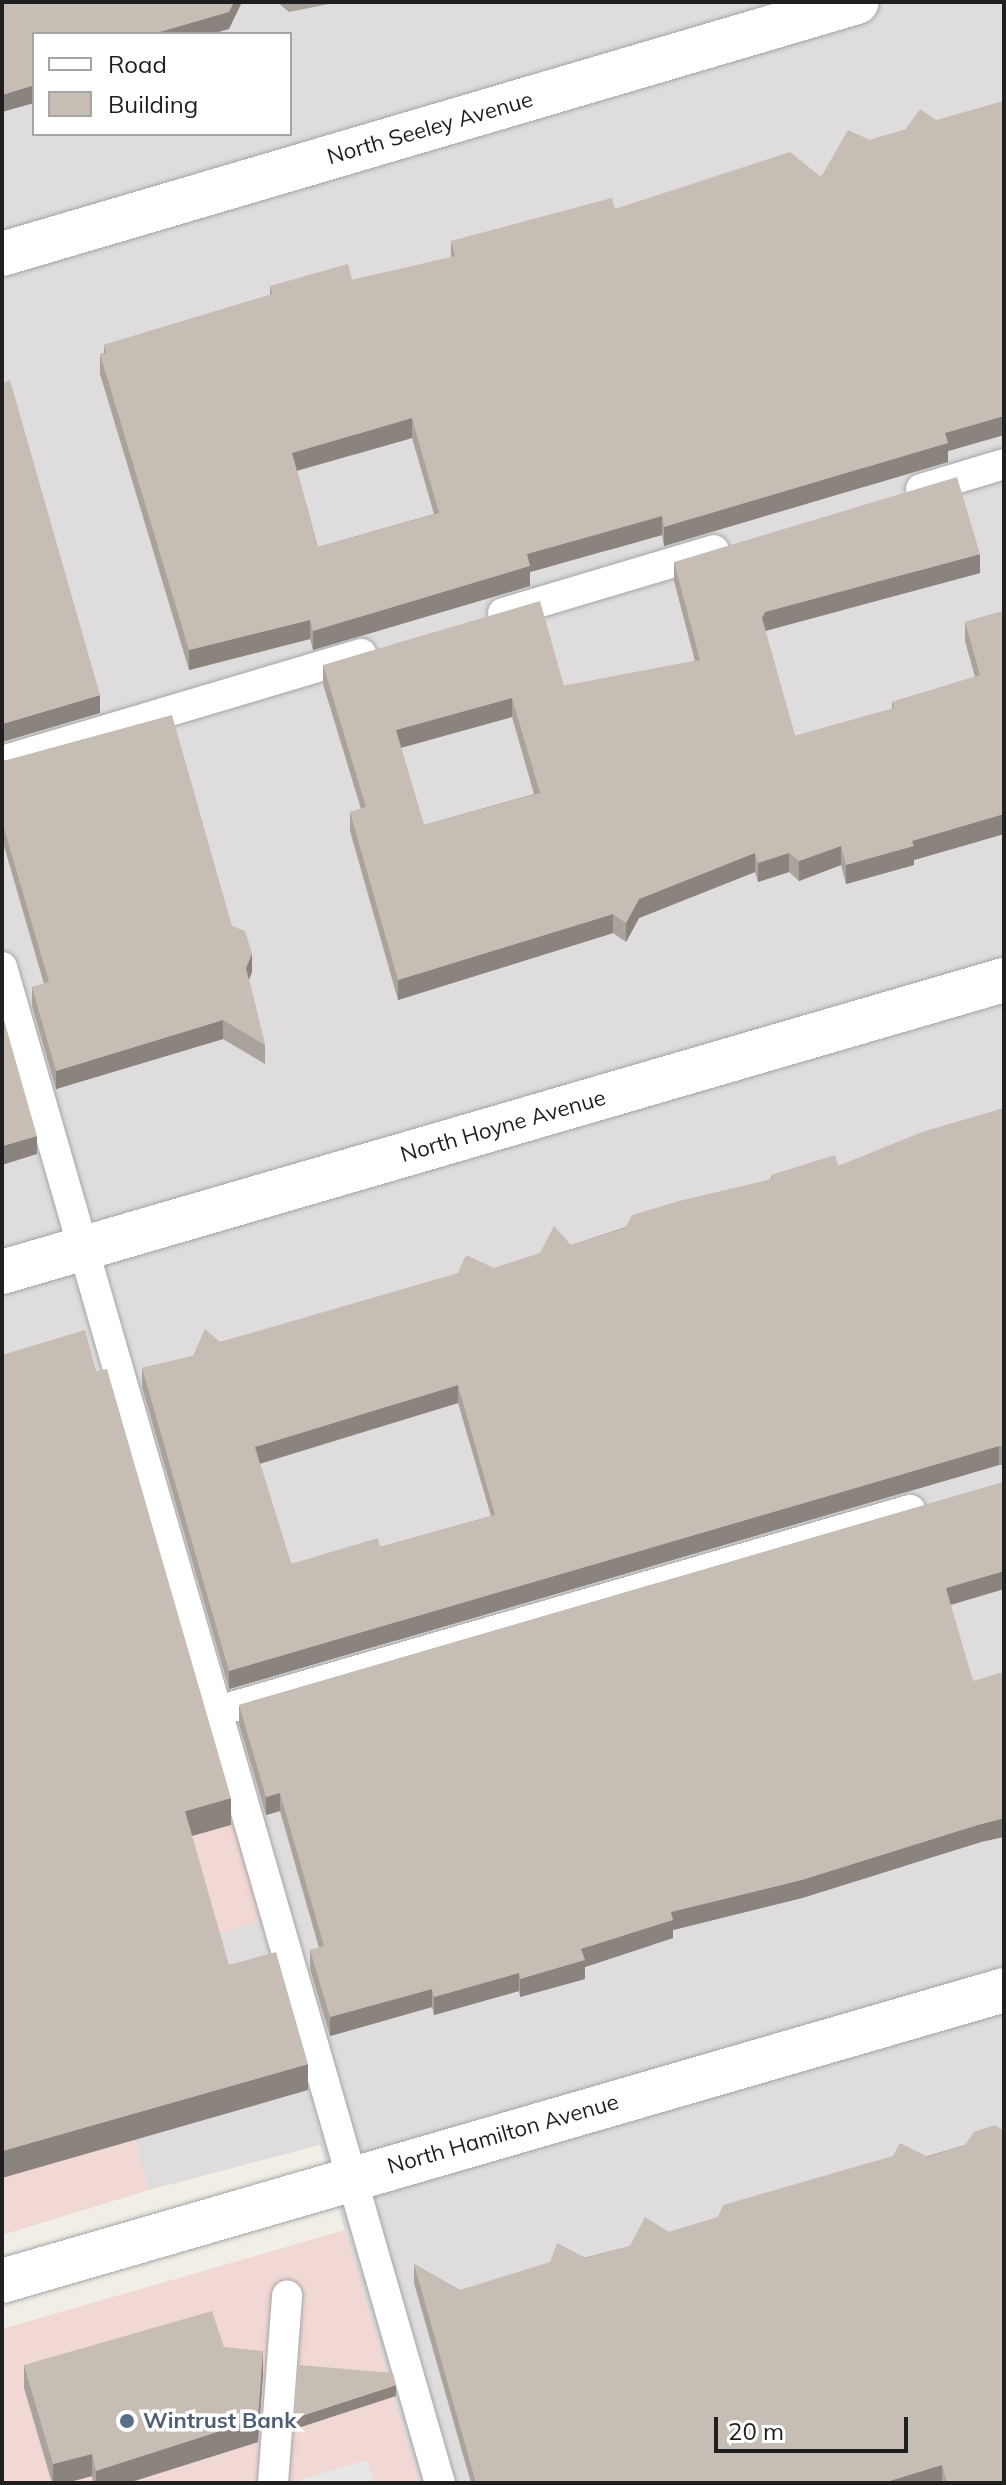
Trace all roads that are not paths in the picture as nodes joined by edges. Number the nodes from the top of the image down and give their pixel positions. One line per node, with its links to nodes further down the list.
1 (857, 2): 2 (street, North Seeley Avenue)
2 (2, 254)
3 (1004, 464): 4 (lane)
4 (898, 496)
5 (746, 541): 6 (lane)
6 (473, 621)
7 (397, 644): 8 (lane)
8 (2, 761)
9 (2, 967): 11 (lane)
10 (1004, 980): 11 (street, North Hoyne Avenue)
11 (83, 1248): 12 (street, North Hoyne Avenue); 14 (lane)
12 (2, 1272)
13 (944, 1500): 14 (lane)
14 (218, 1711): 16 (lane)
15 (1004, 1990): 16 (street, North Hamilton Avenue)
16 (351, 2178): 17 (street, North Hamilton Avenue); 20 (lane)
17 (2, 2281)
18 (287, 2296): 19 (lane)
19 (273, 2483)
20 (440, 2483)

